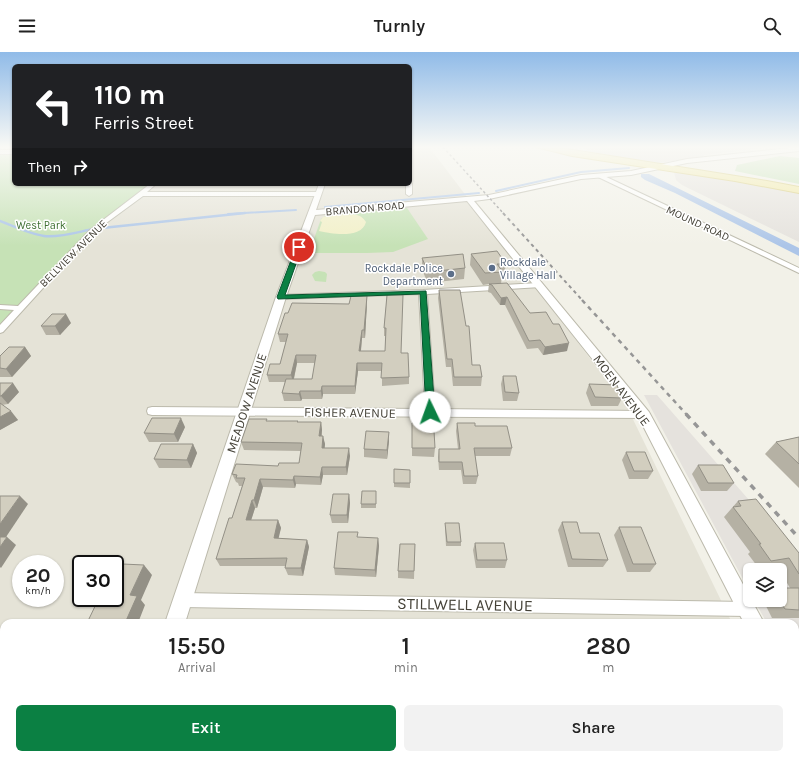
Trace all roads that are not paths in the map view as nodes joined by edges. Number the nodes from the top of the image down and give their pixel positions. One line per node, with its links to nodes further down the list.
1 (567, 180): 11 (street, BRANDON ROAD)
2 (608, 180): 13 (street, MOUND ROAD)
3 (752, 180): 7 (main road)
4 (151, 186): 8 (street, BELLVIEW AVENUE)
5 (321, 186): 9 (street, MEADOW AVENUE)
6 (409, 186): 10 (street)
7 (799, 190)
8 (143, 194): 9 (street); 18 (street, BELLVIEW AVENUE)
9 (318, 194): 12 (street, MEADOW AVENUE)
10 (409, 194)
11 (469, 199): 12 (street, BRANDON ROAD); 14 (street, MOEN AVENUE)
12 (311, 213): 16 (street, MEADOW AVENUE)
13 (799, 271)
14 (538, 285): 15 (street); 23 (street, MOEN AVENUE)
15 (423, 292): 16 (street); 22 (street)
16 (281, 297): 20 (street, MEADOW AVENUE)
17 (0, 307): 18 (street)
18 (20, 308): 19 (street, BELLVIEW AVENUE)
19 (0, 330)
20 (243, 410): 21 (street, FISHER AVENUE); 22 (street, FISHER AVENUE); 24 (street, MEADOW AVENUE)
21 (152, 411)
22 (430, 412): 23 (street, FISHER AVENUE)
23 (644, 415): 25 (street, MOEN AVENUE)
24 (183, 600): 25 (street, STILLWELL AVENUE); 26 (street, MEADOW AVENUE)
25 (747, 608): 27 (street, MOEN AVENUE)
26 (176, 619)
27 (752, 619)

